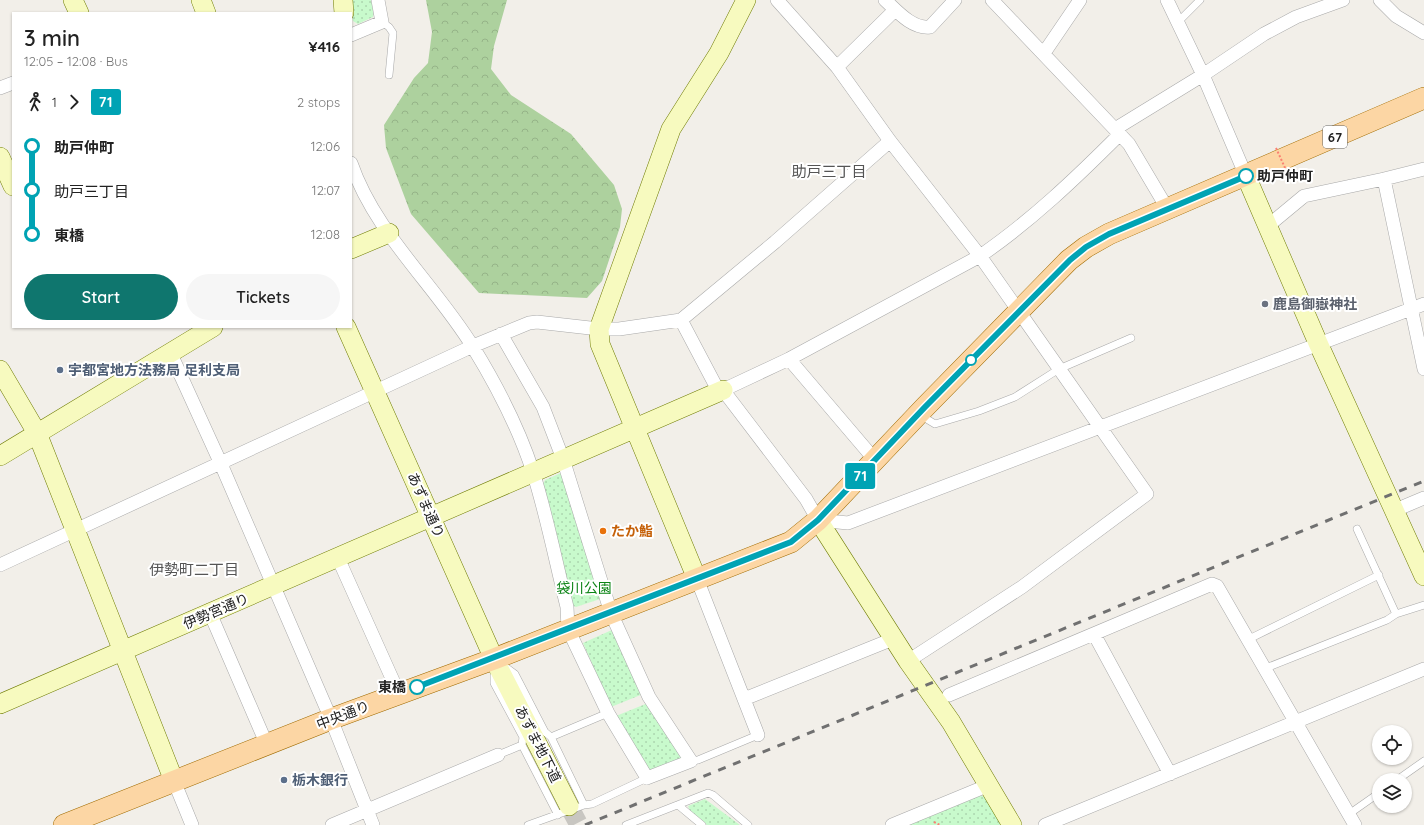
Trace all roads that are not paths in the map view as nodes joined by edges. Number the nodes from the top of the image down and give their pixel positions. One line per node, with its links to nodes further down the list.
1 (73, 0): 16 (street)
2 (200, 0): 17 (street)
3 (343, 0): 18 (street)
4 (378, 0): 19 (street)
5 (746, 0): 51 (street)
6 (777, 0): 24 (street)
7 (885, 0): 15 (street)
8 (955, 0): 15 (street)
9 (992, 0): 23 (street)
10 (1080, 0): 23 (street)
11 (1168, 0): 20 (street)
12 (1200, 0): 20 (lane)
13 (1343, 0): 26 (street)
14 (1380, 0): 21 (street)
15 (895, 10): 24 (street)
16 (79, 12)
17 (206, 12)
18 (344, 12)
19 (382, 22): 22 (street); 25 (lane)
20 (1178, 22): 26 (street)
21 (1424, 33)
22 (352, 35)
23 (1044, 53): 30 (street)
24 (837, 67): 31 (street)
25 (389, 75)
26 (1203, 75): 30 (street); 35 (street)
27 (12, 82): 28 (street)
28 (0, 88)
29 (1424, 98): 35 (main road, 67)
30 (1117, 132): 40 (street); 44 (street)
31 (890, 141): 44 (street); 48 (street)
32 (0, 157): 37 (street)
33 (352, 165): 42 (street)
34 (1424, 169): 36 (street)
35 (1246, 176): 40 (main road, 67); 41 (street)
36 (1384, 179): 41 (street); 46 (street)
37 (12, 185)
38 (12, 188): 39 (street)
39 (0, 194)
40 (1168, 208): 47 (main road, 67)
41 (1269, 225): 54 (street)
42 (390, 233): 43 (street); 55 (street)
43 (352, 249)
44 (980, 256): 47 (street); 57 (street)
45 (1424, 304): 46 (street)
46 (1411, 309): 54 (street); 59 (street)
47 (1019, 312): 58 (street); 63 (main road, 67)
48 (681, 320): 51 (street); 61 (street)
49 (211, 328): 56 (street)
50 (346, 328): 62 (street, あずま通り)
51 (599, 329): 52 (street); 64 (street)
52 (501, 334): 55 (street); 68 (street)
53 (1131, 338): 58 (lane)
54 (1318, 343): 65 (street); 73 (street)
55 (473, 346): 62 (street); 71 (street)
56 (170, 352): 66 (street); 70 (street)
57 (789, 359): 61 (street); 69 (street)
58 (1059, 369): 63 (lane); 65 (street)
59 (1424, 369)
60 (0, 370): 66 (street)
61 (721, 391): 64 (street, 伊勢宮通り); 75 (street)
62 (375, 392): 70 (street); 74 (street, あずま通り)
63 (918, 414): 69 (main road, 67)
64 (636, 428): 68 (street, 伊勢宮通り); 82 (street)
65 (1099, 428): 75 (street); 94 (street)
66 (37, 433): 67 (street); 77 (street)
67 (0, 456)
68 (564, 459): 71 (street, 伊勢宮通り); 86 (street)
69 (875, 460): 75 (main road, 67)
70 (221, 464): 77 (street); 83 (street)
71 (533, 472): 74 (street, 伊勢宮通り); 88 (street)
72 (1424, 498): 73 (street)
73 (1393, 511): 81 (street)
74 (431, 516): 78 (street, 伊勢宮通り); 93 (street, あずま通り)
75 (818, 520): 82 (main road, 中央通り / 67); 90 (street)
76 (1357, 529): 80 (lane)
77 (76, 531): 79 (street); 92 (street)
78 (338, 558): 83 (street, 伊勢宮通り); 98 (street)
79 (0, 565)
80 (1379, 575): 87 (lane); 91 (lane)
81 (1424, 575)
82 (696, 579): 86 (main road, 中央通り / 67); 100 (street)
83 (274, 586): 85 (street, 伊勢宮通り); 103 (street)
84 (1424, 604): 87 (lane)
85 (210, 613): 92 (street, 伊勢宮通り); 107 (street)
86 (611, 613): 88 (main road, 中央通り / 67); 110 (street)
87 (1396, 614): 95 (lane)
88 (568, 630): 93 (main road, 中央通り / 67); 102 (street)
89 (1094, 634): 91 (street); 99 (street); 113 (street)
90 (894, 639): 94 (street); 100 (street)
91 (1249, 639): 95 (street)
92 (122, 651): 101 (street, 伊勢宮通り); 115 (street)
93 (494, 658): 97 (street, あずま通り); 98 (main road, 中央通り / 67); 106 (lane); 108 (lane)
94 (908, 661): 116 (street)
95 (1266, 668): 104 (street)
96 (1424, 669): 104 (street)
97 (507, 682): 119 (street, あずま地下道)
98 (399, 694): 103 (main road, 中央通り / 67)
99 (949, 695)
100 (744, 699): 105 (street)
101 (0, 704)
102 (608, 713): 106 (lane); 114 (street)
103 (331, 719): 107 (main road, 中央通り / 67); 120 (street)
104 (1297, 722): 113 (street); 121 (street)
105 (758, 735): 110 (lane)
106 (551, 737): 119 (lane)
107 (267, 745): 115 (main road, 中央通り / 67)
108 (522, 745): 109 (lane); 119 (lane)
109 (498, 756): 120 (street)
110 (691, 761): 114 (street)
111 (1424, 761): 112 (lane)
112 (1407, 773)
113 (1170, 774): 132 (street)
114 (647, 778): 119 (lane)
115 (174, 781): 122 (main road, 中央通り / 67); 123 (street)
116 (989, 785): 130 (street); 131 (street)
117 (1372, 800): 121 (lane)
118 (678, 805): 127 (lane); 128 (lane); 129 (lane)
119 (570, 809): 126 (lane)
120 (367, 811): 124 (street); 125 (street)
121 (1352, 819)
122 (65, 825)
123 (192, 825)
124 (332, 825)
125 (373, 825)
126 (528, 825)
127 (626, 825)
128 (702, 825)
129 (748, 825)
130 (892, 825)
131 (1012, 825)
132 (1045, 825)

